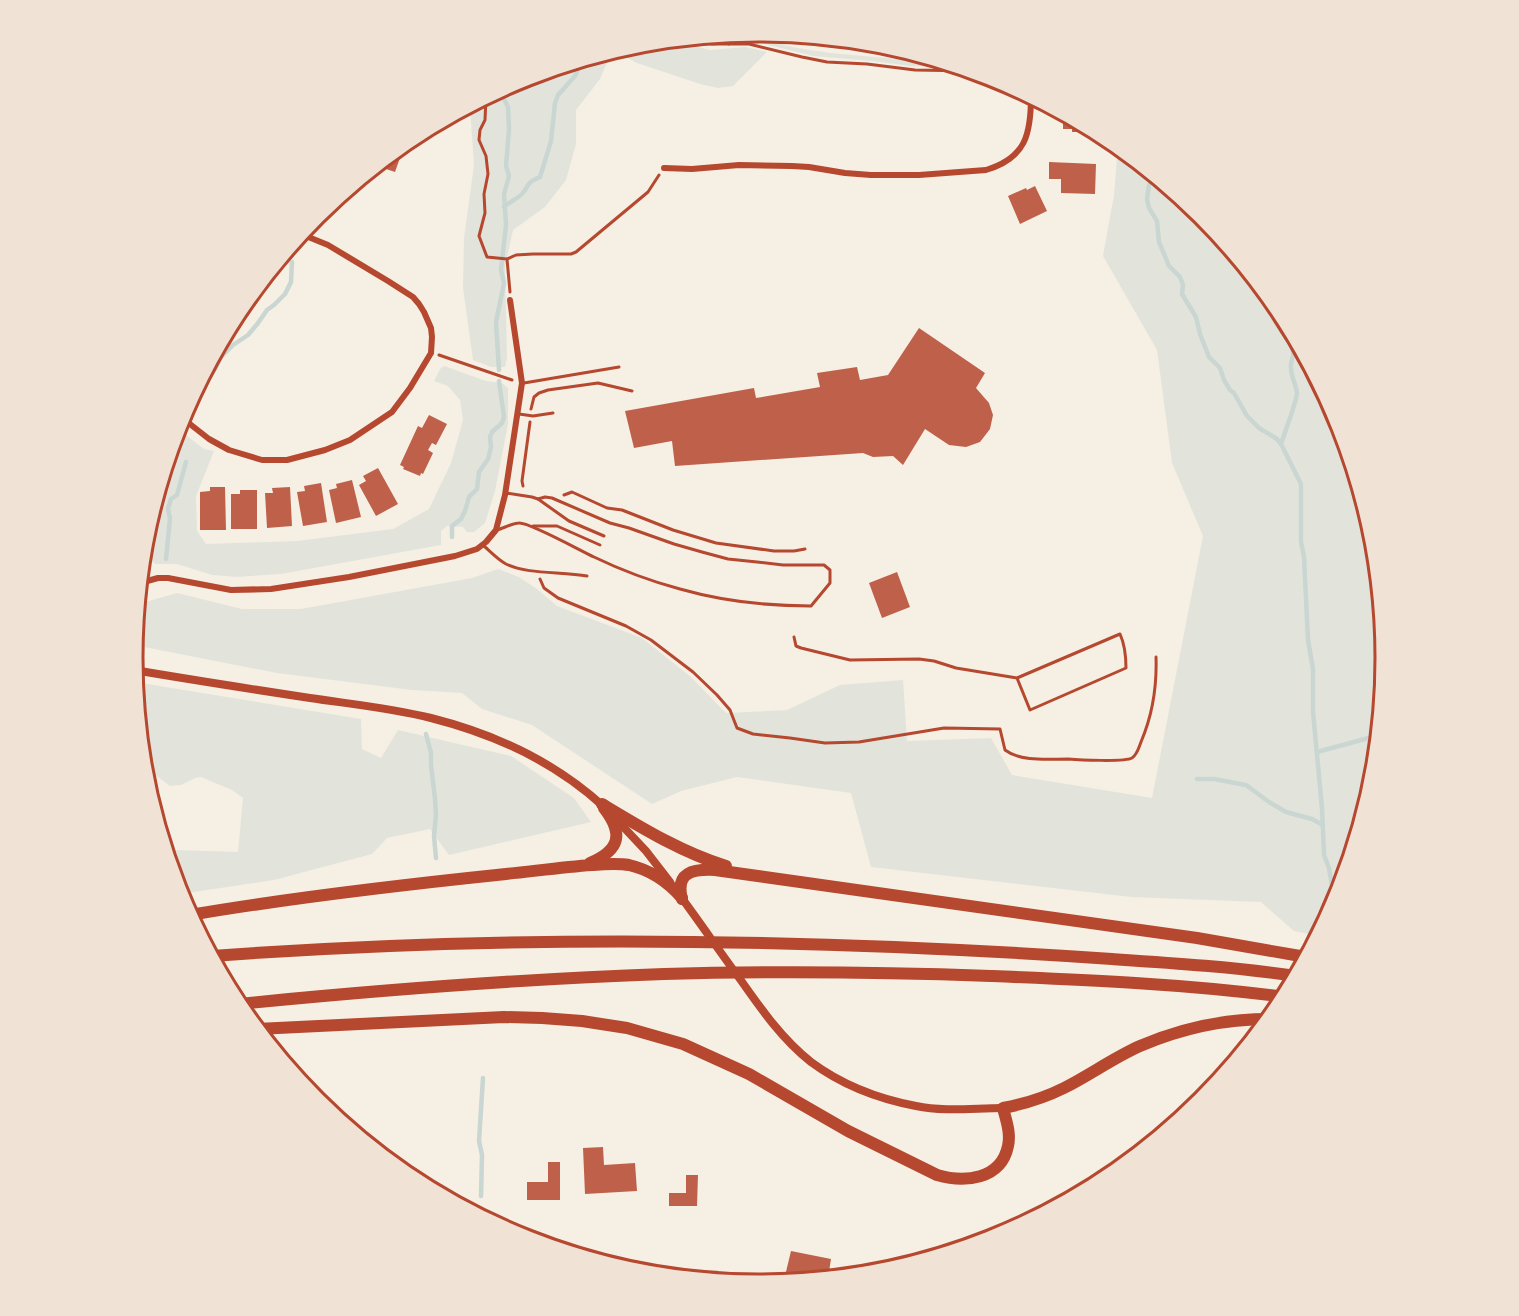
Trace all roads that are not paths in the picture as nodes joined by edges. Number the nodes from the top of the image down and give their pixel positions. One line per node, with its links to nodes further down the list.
1 (1031, 105): 2 (street)
2 (664, 168)
3 (310, 237): 9 (street)
4 (510, 300): 6 (street)
5 (619, 367): 6 (lane)
6 (522, 383): 8 (street)
7 (553, 413): 8 (lane)
8 (517, 414): 10 (street)
9 (189, 424)
10 (505, 493): 11 (lane); 13 (street)
11 (538, 499): 12 (lane); 14 (lane)
12 (531, 526): 13 (lane); 16 (lane)
13 (496, 530): 15 (street)
14 (604, 536)
15 (483, 544): 17 (lane); 18 (street)
16 (600, 545)
17 (587, 576)
18 (149, 581)
19 (794, 637): 21 (lane)
20 (144, 672): 22 (street)
21 (1017, 678): 21 (lane)
22 (602, 804): 23 (highway); 24 (highway); 25 (street)
23 (580, 866): 25 (highway); 26 (highway)
24 (762, 877): 25 (highway); 28 (highway)
25 (682, 899): 34 (street)
26 (199, 914)
27 (220, 956): 29 (highway)
28 (1298, 956)
29 (1287, 975)
30 (1275, 996): 31 (highway)
31 (249, 1003)
32 (1258, 1020): 34 (highway)
33 (268, 1028): 34 (highway)
34 (1003, 1108)

